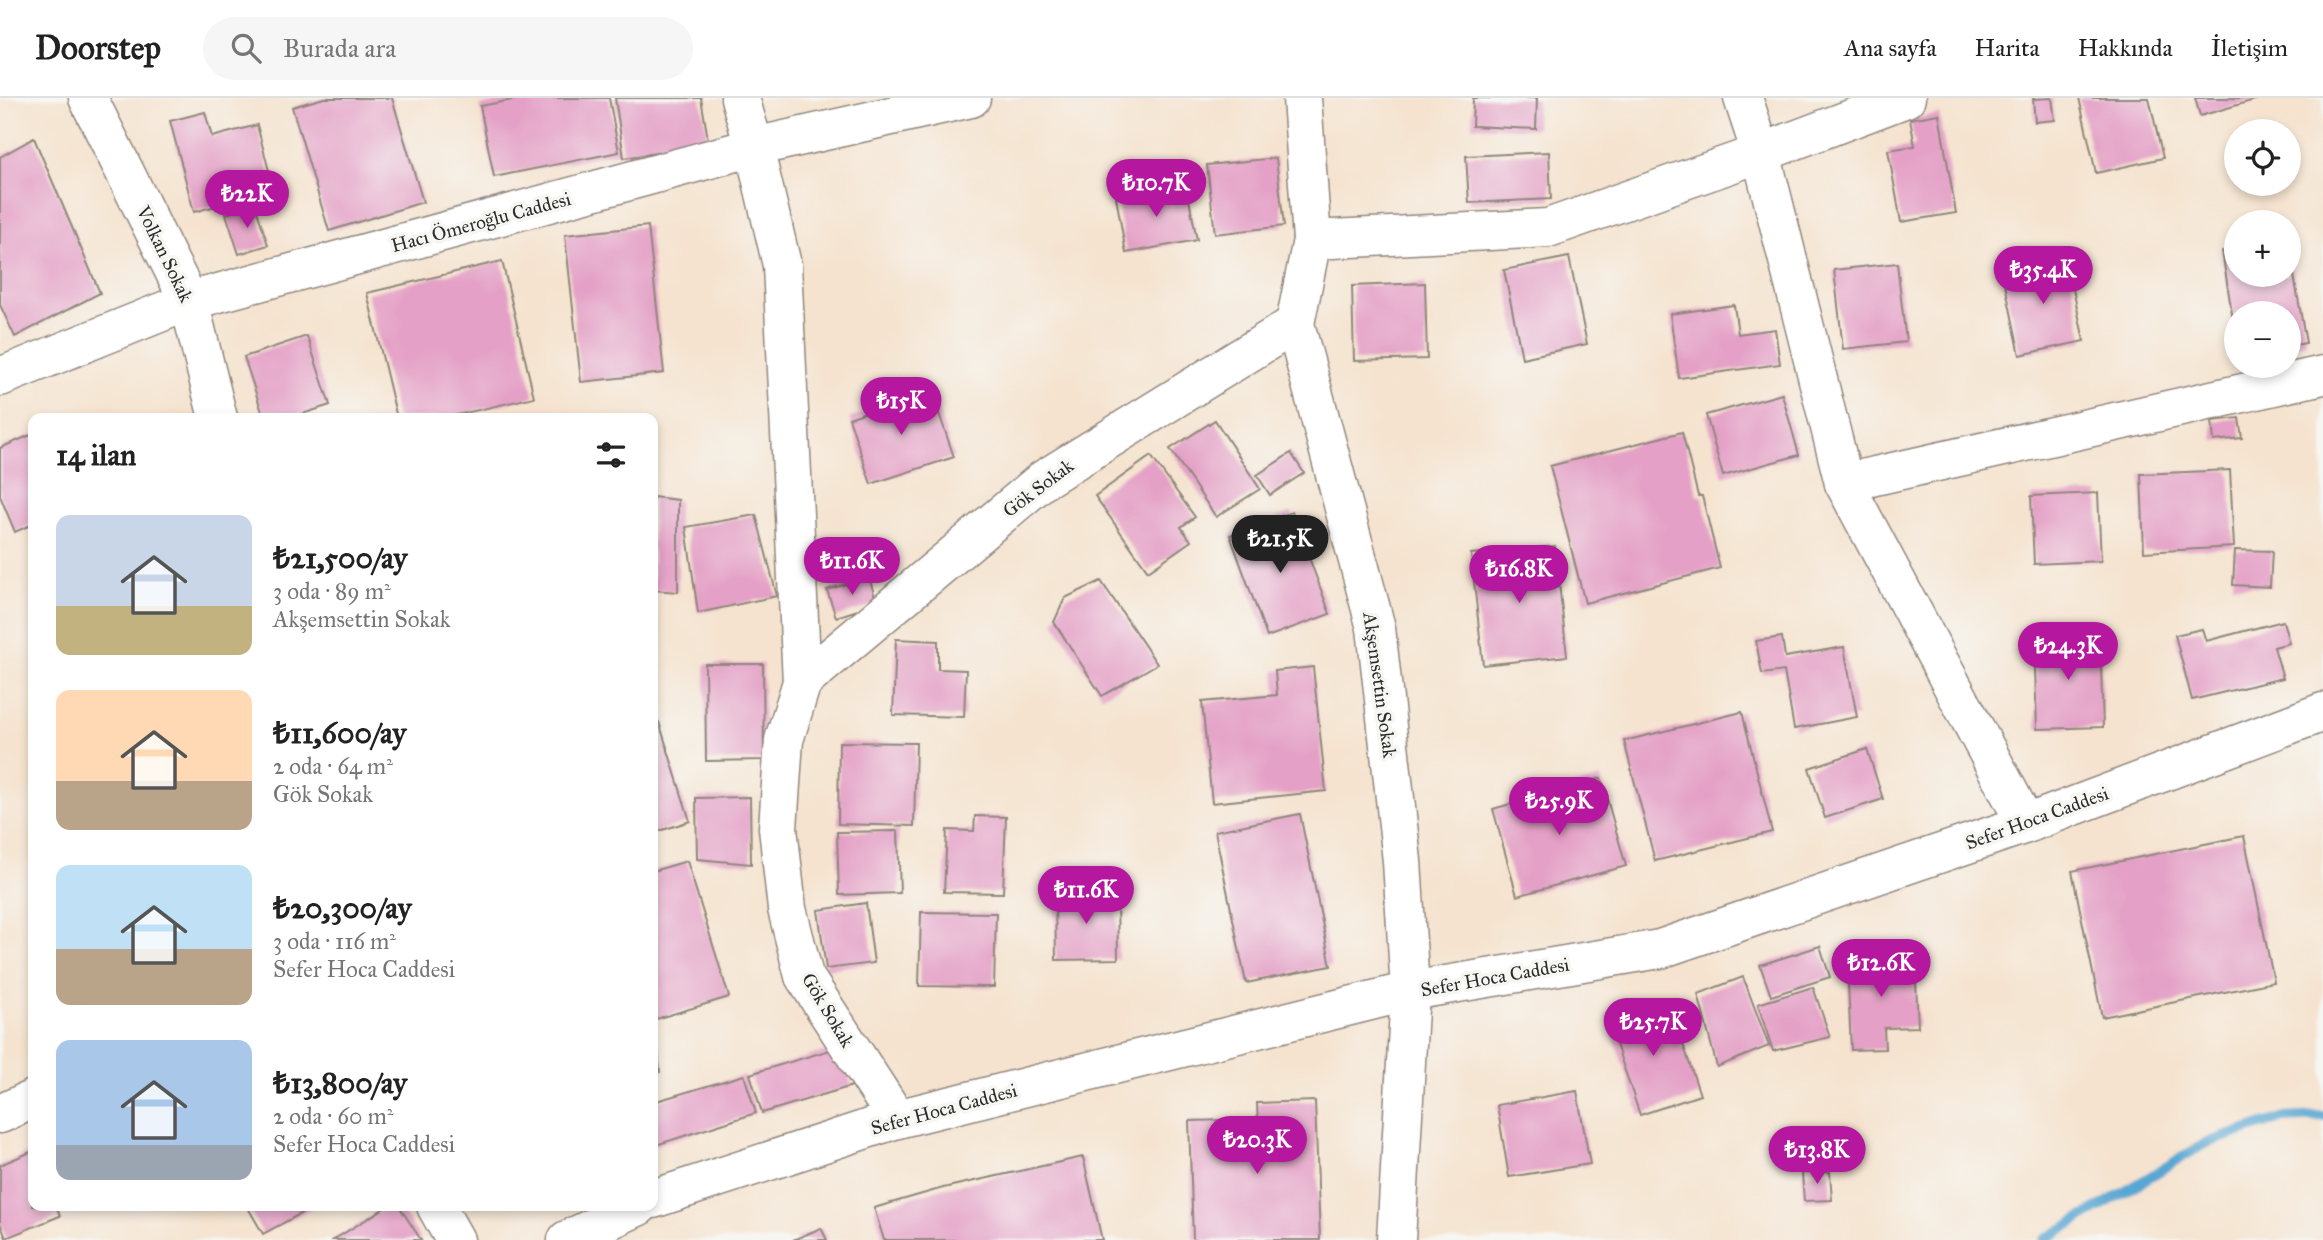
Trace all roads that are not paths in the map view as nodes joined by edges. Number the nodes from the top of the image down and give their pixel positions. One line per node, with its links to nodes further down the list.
1 (88, 98): 10 (street, Volkan Sokak)
2 (740, 98): 7 (street, Gök Sokak)
3 (971, 98): 7 (street, Hacı Ömeroğlu Caddesi)
4 (1302, 98): 9 (street, Akşemsettin Sokak)
5 (1743, 98): 8 (street)
6 (1906, 98): 8 (street)
7 (754, 147): 10 (street, Hacı Ömeroğlu Caddesi); 16 (street, Gök Sokak)
8 (1761, 153): 9 (street); 15 (street)
9 (1312, 240): 11 (street, Akşemsettin Sokak)
10 (190, 301): 13 (street, Hacı Ömeroğlu Caddesi); 14 (street, Volkan Sokak)
11 (1295, 324): 16 (street, Gök Sokak); 19 (street, Akşemsettin Sokak)
12 (2323, 375): 15 (street)
13 (0, 377)
14 (217, 413)
15 (1844, 483): 18 (street)
16 (802, 682): 22 (street, Gök Sokak)
17 (2323, 712): 18 (street, Sefer Hoca Caddesi)
18 (2026, 824): 19 (street, Sefer Hoca Caddesi)
19 (1410, 991): 22 (street, Sefer Hoca Caddesi); 28 (street, Akşemsettin Sokak)
20 (28, 1101): 21 (street)
21 (0, 1114)
22 (897, 1119): 23 (street, Sefer Hoca Caddesi)
23 (658, 1197)
24 (439, 1211): 26 (street)
25 (628, 1211): 27 (street)
26 (455, 1240)
27 (567, 1240)
28 (1396, 1240)

